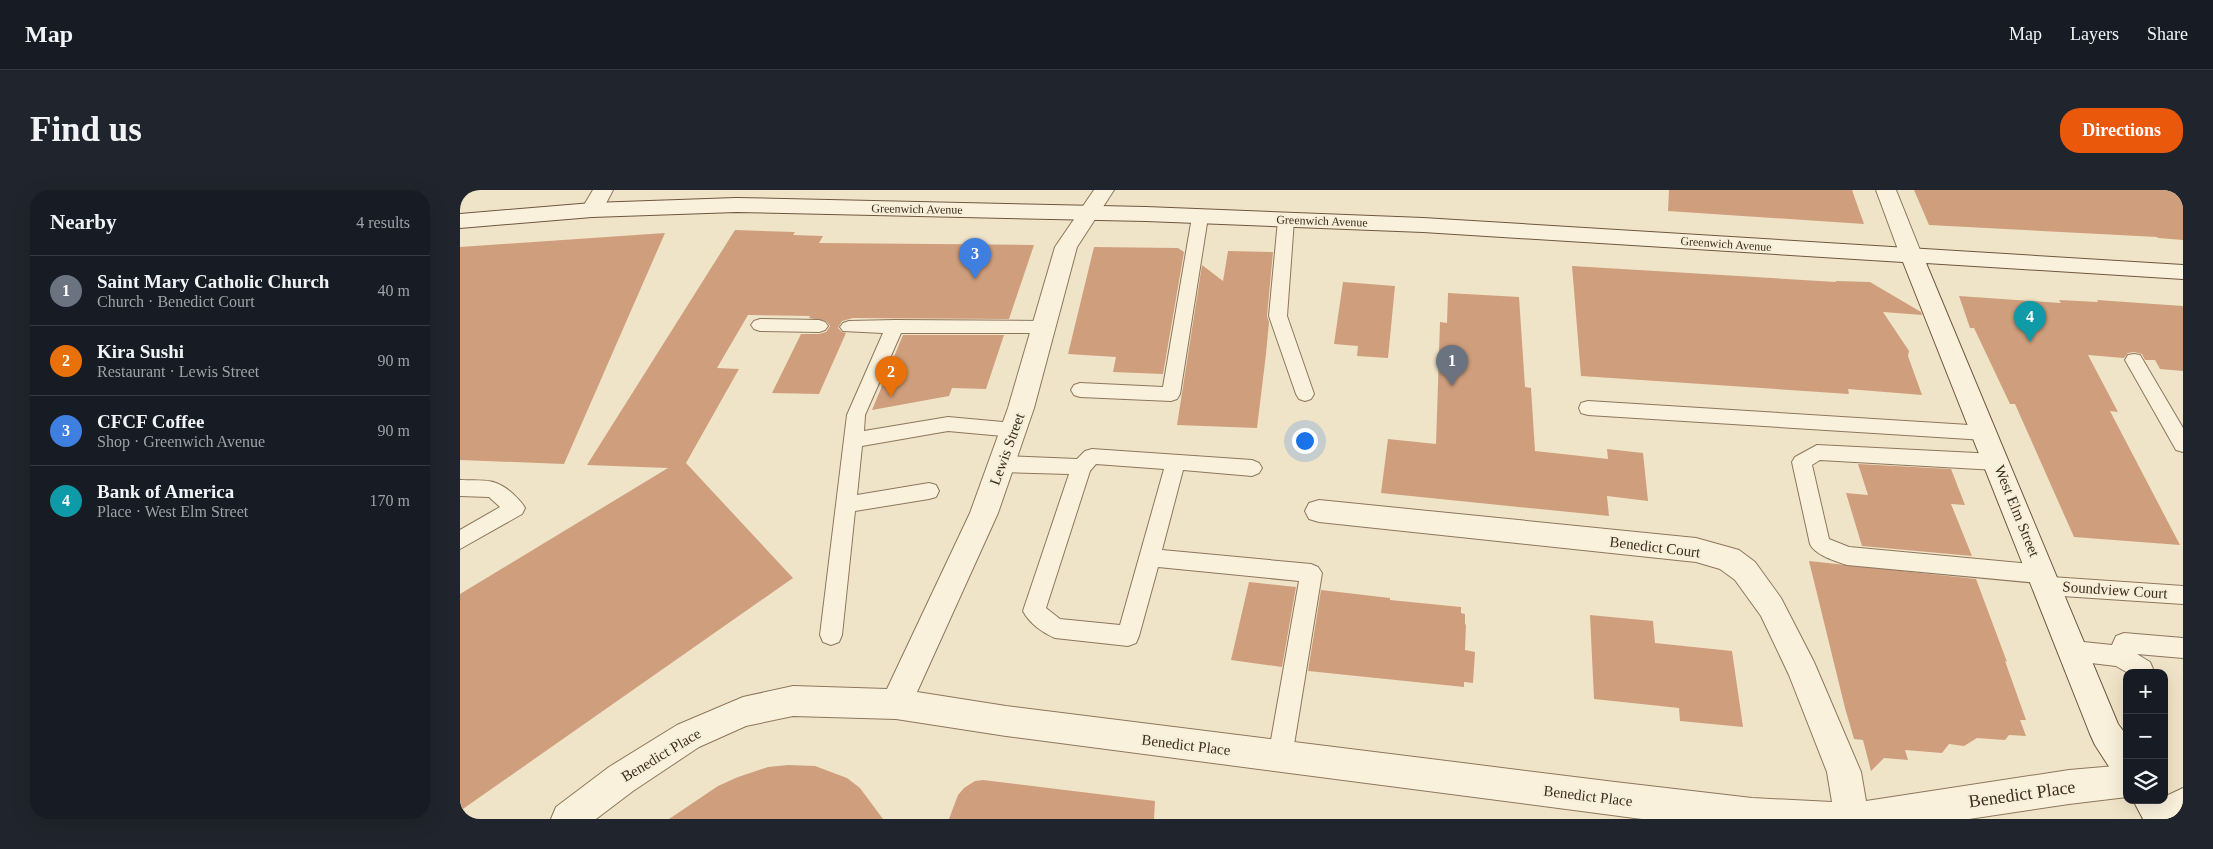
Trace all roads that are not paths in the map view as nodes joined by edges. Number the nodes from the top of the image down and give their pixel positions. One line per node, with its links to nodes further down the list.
1 (603, 190): 4 (street)
2 (1104, 190): 5 (street, Lewis Street)
3 (1886, 190): 9 (street, West Elm Street)
4 (592, 210): 5 (street, Greenwich Avenue); 8 (street, Greenwich Avenue)
5 (1089, 212): 6 (street, Greenwich Avenue); 15 (street, Lewis Street)
6 (1200, 216): 7 (street, Greenwich Avenue); 17 (lane)
7 (1286, 220): 9 (street, Greenwich Avenue); 18 (lane)
8 (460, 221)
9 (1911, 255): 10 (street, Greenwich Avenue); 21 (street, West Elm Street)
10 (2183, 272)
11 (760, 325): 12 (lane)
12 (819, 326)
13 (849, 326): 14 (lane)
14 (895, 326): 15 (lane); 22 (lane)
15 (1044, 327): 20 (street, Lewis Street)
16 (2134, 360): 23 (lane)
17 (1080, 390)
18 (1305, 394)
19 (1588, 408): 21 (lane)
20 (1014, 430): 22 (lane); 26 (street, Lewis Street)
21 (1985, 433): 25 (street, West Elm Street)
22 (852, 440): 31 (lane)
23 (2183, 445)
24 (1176, 462): 27 (lane); 28 (lane); 34 (lane)
25 (1996, 462): 35 (street, West Elm Street); 35 (lane, Soundview Court)
26 (1001, 464): 27 (lane); 42 (street, Lewis Street)
27 (1081, 467): 34 (lane)
28 (1252, 468)
29 (460, 488): 33 (lane)
30 (929, 491): 31 (lane)
31 (845, 505): 37 (lane)
32 (1319, 511): 49 (street, Benedict Court)
33 (460, 540)
34 (1149, 556): 43 (lane)
35 (2044, 580): 36 (lane, Soundview Court); 39 (street, West Elm Street)
36 (2183, 595)
37 (830, 635)
38 (2183, 648): 40 (lane)
39 (2074, 651): 40 (lane); 44 (street, West Elm Street)
40 (2120, 656): 41 (lane)
41 (2142, 669)
42 (896, 704): 43 (street, Benedict Place); 47 (street, Benedict Place)
43 (1280, 757): 48 (street, Benedict Place)
44 (2123, 759)
45 (2123, 781): 46 (street, Benedict Place)
46 (1927, 814): 50 (street, Benedict Place)
47 (568, 819)
48 (1835, 819)
49 (1852, 819)
50 (1858, 819)

